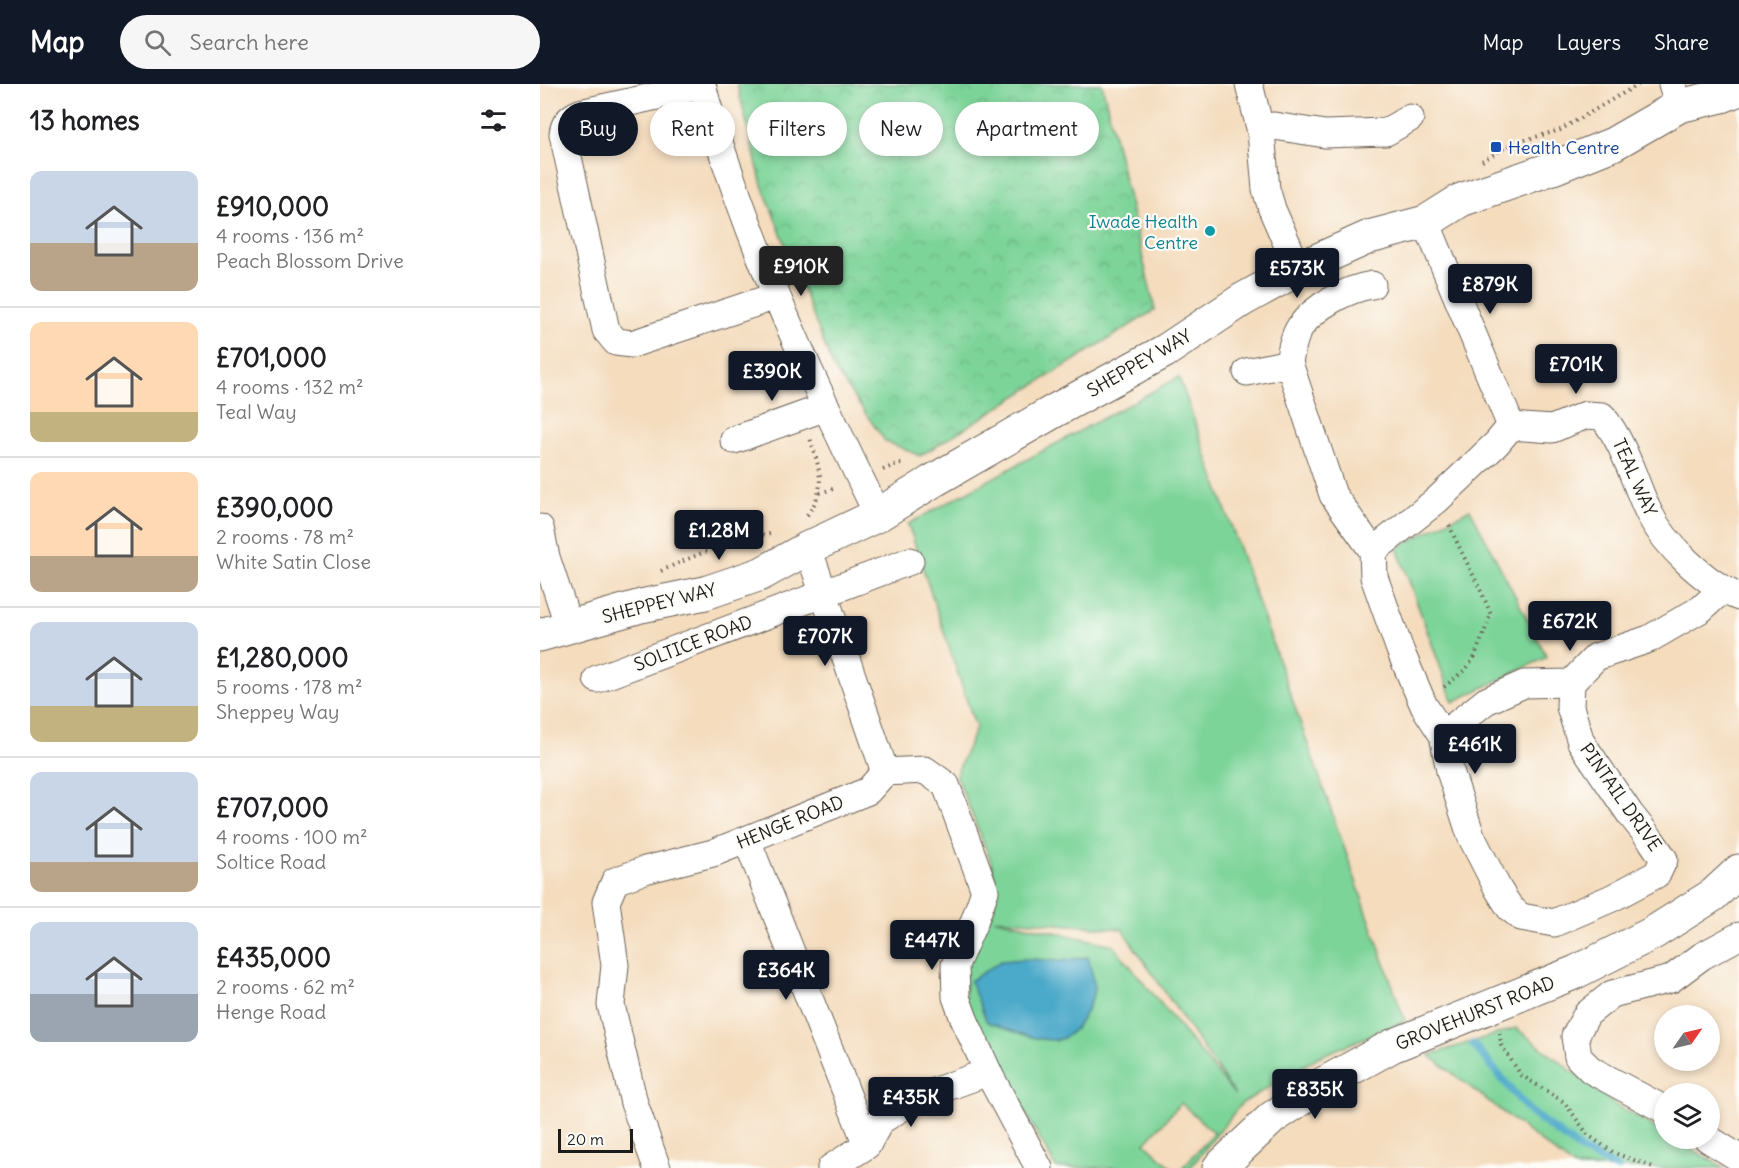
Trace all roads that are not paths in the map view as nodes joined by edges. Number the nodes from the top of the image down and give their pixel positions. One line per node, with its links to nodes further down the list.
1 (1249, 84): 6 (street)
2 (702, 85): 10 (street); 10 (street)
3 (1739, 89): 4 (street, SHEPPEY WAY)
4 (1675, 95): 7 (street, SHEPPEY WAY)
5 (1410, 118): 6 (street)
6 (1261, 132): 8 (street)
7 (1426, 222): 8 (street, SHEPPEY WAY); 14 (street)
8 (1298, 269): 16 (street, SHEPPEY WAY)
9 (1372, 285): 11 (street)
10 (776, 296): 13 (street)
11 (1288, 363): 12 (street); 19 (street)
12 (1247, 372)
13 (814, 411): 15 (street); 16 (street)
14 (1511, 426): 19 (street); 22 (street, TEAL WAY)
15 (734, 440)
16 (878, 515): 18 (street, SHEPPEY WAY)
17 (540, 528): 23 (street)
18 (807, 533): 21 (street); 23 (street, SHEPPEY WAY)
19 (1373, 551): 26 (street, PINTAIL DRIVE)
20 (910, 561): 21 (street, SOLTICE ROAD)
21 (823, 594): 24 (street, SOLTICE ROAD); 27 (street)
22 (1731, 594): 25 (street)
23 (554, 631)
24 (597, 679)
25 (1571, 684): 26 (street); 26 (street, PINTAIL DRIVE)
26 (1443, 735)
27 (885, 772): 28 (street, HENGE ROAD); 31 (street)
28 (747, 840): 33 (street); 36 (street, HENGE ROAD)
29 (1739, 872): 39 (street, GROVEHURST ROAD)
30 (1739, 936): 32 (street)
31 (988, 1072): 33 (street); 38 (street)
32 (1654, 1104)
33 (867, 1145): 37 (street)
34 (1720, 1146): 35 (street)
35 (1739, 1158)
36 (657, 1168)
37 (831, 1168)
38 (1039, 1168)
39 (1219, 1168)

